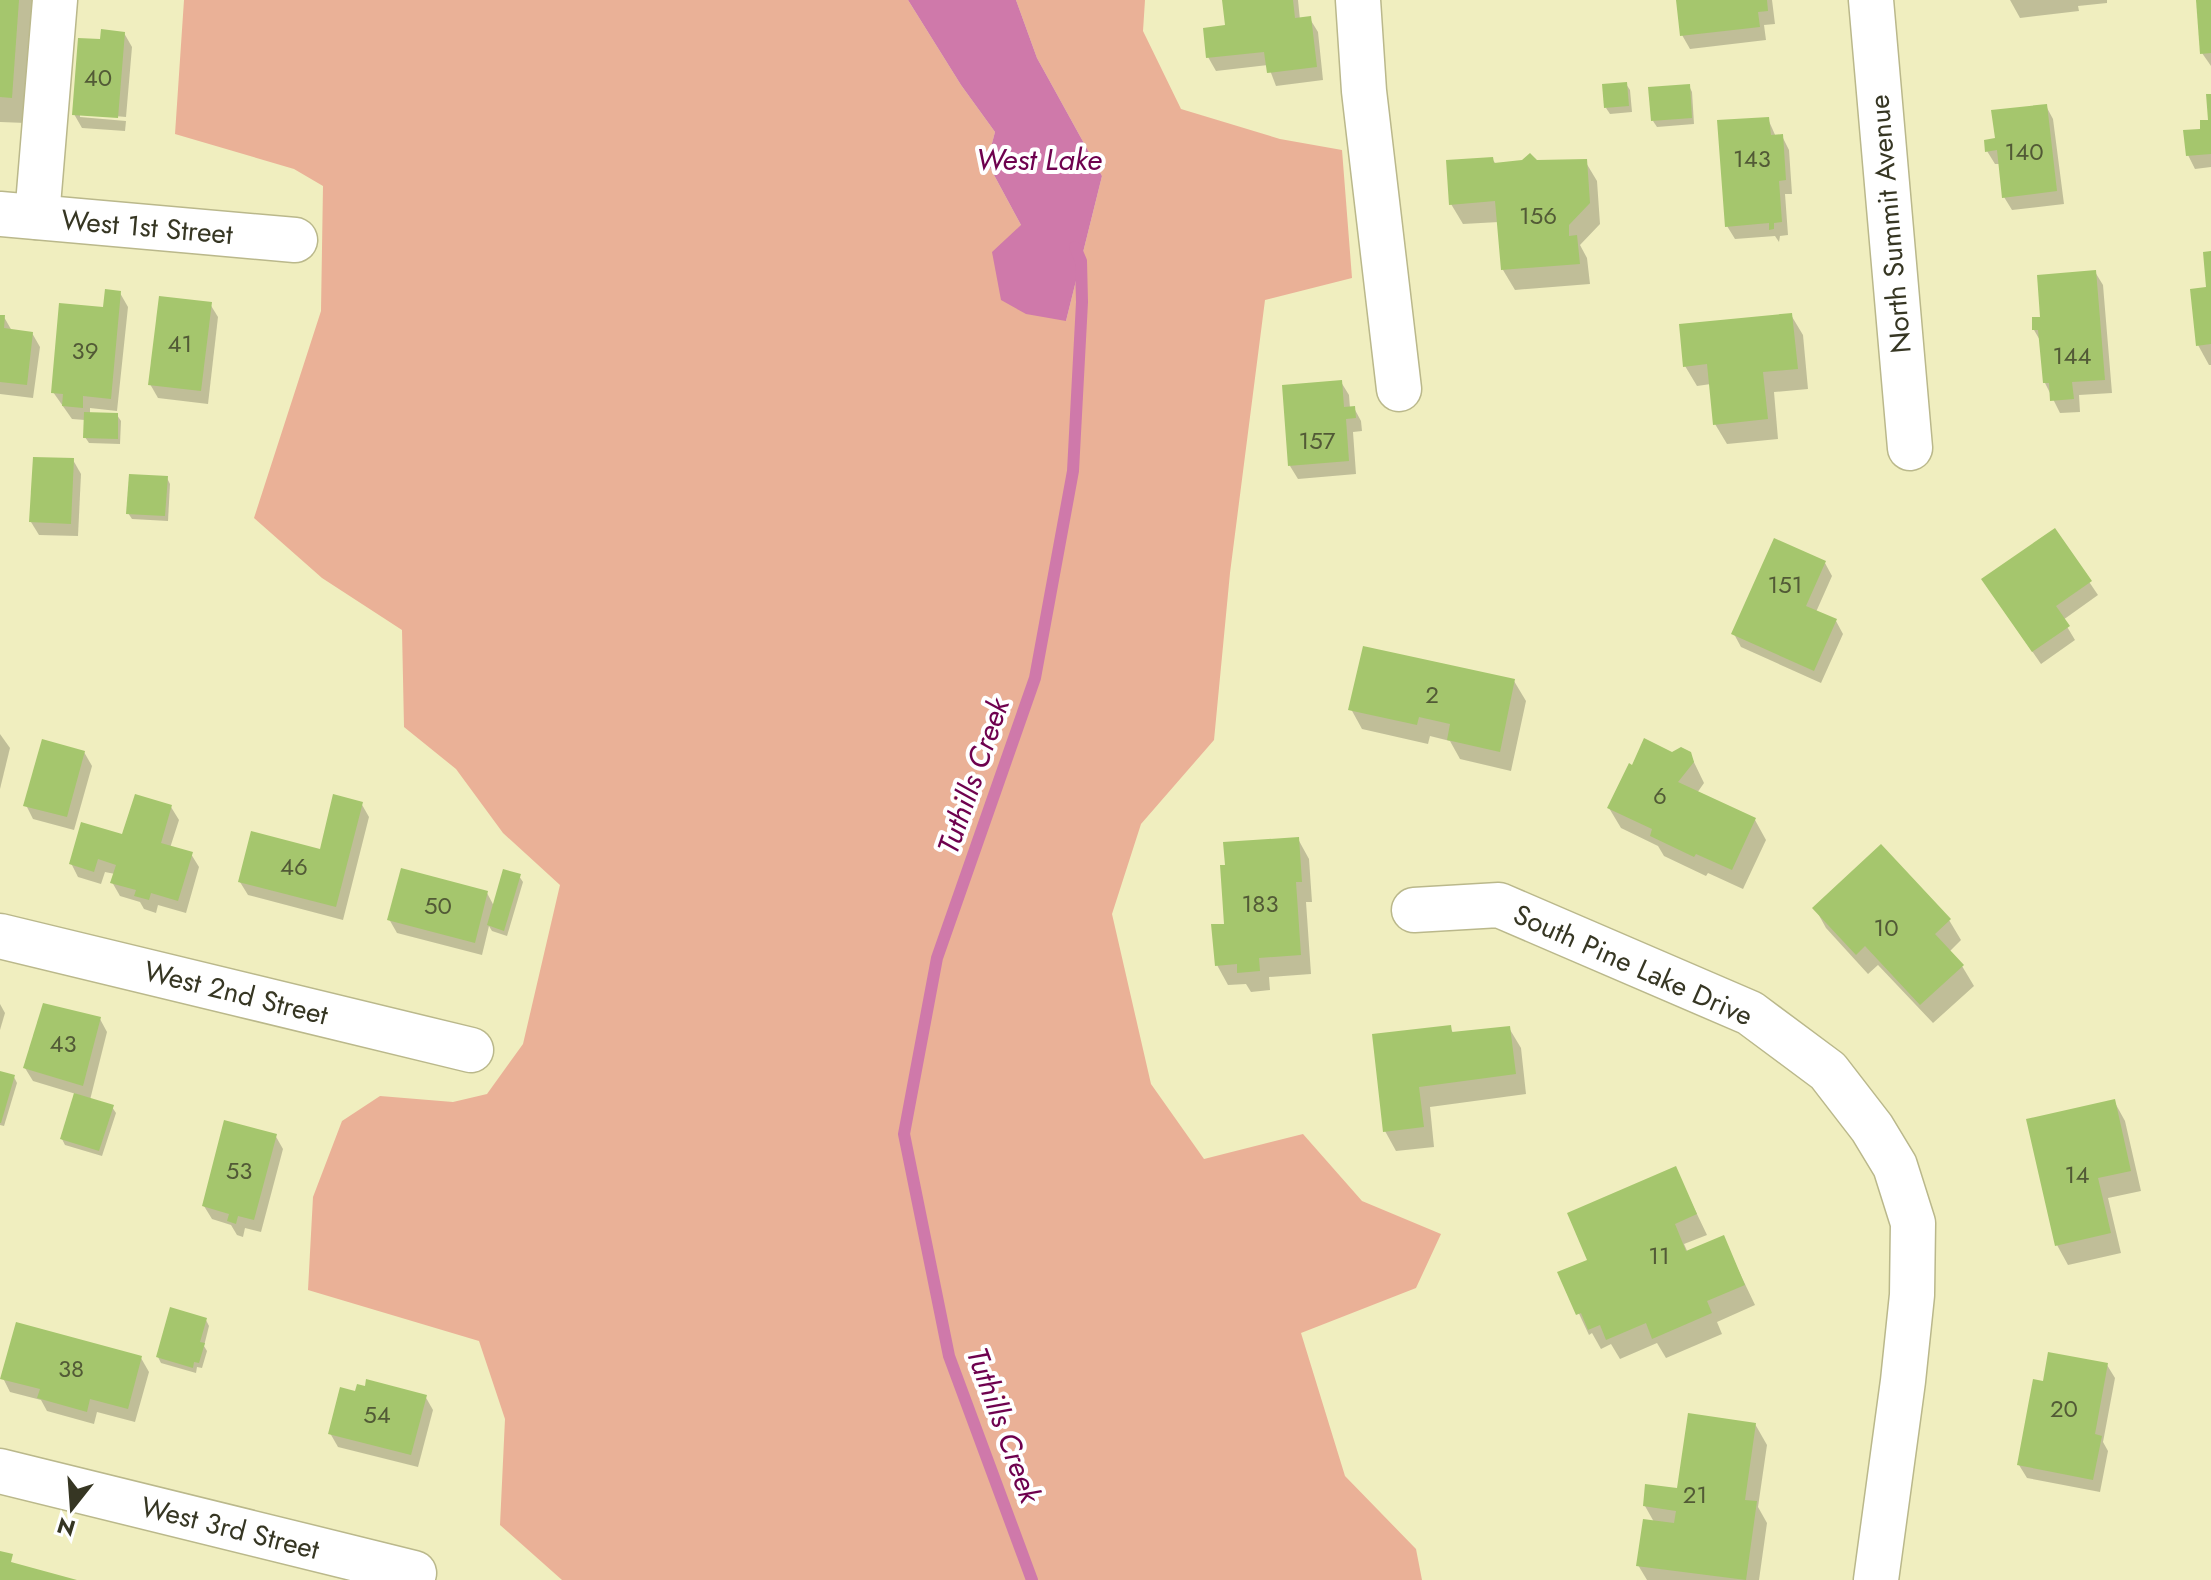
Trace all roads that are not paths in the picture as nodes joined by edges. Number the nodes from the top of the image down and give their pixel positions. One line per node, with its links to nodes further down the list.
1 (55, 0): 4 (street)
2 (1358, 0): 6 (street)
3 (1871, 0): 7 (street, North Summit Avenue)
4 (19, 215): 5 (street, West 1st Street)
5 (295, 240)
6 (1399, 389)
7 (1910, 448)
8 (1414, 910): 13 (street, South Pine Lake Drive)
9 (0, 936): 10 (street, West 2nd Street)
10 (471, 1050)
11 (0, 1471): 12 (street, West 3rd Street)
12 (414, 1573)
13 (1876, 1580)

